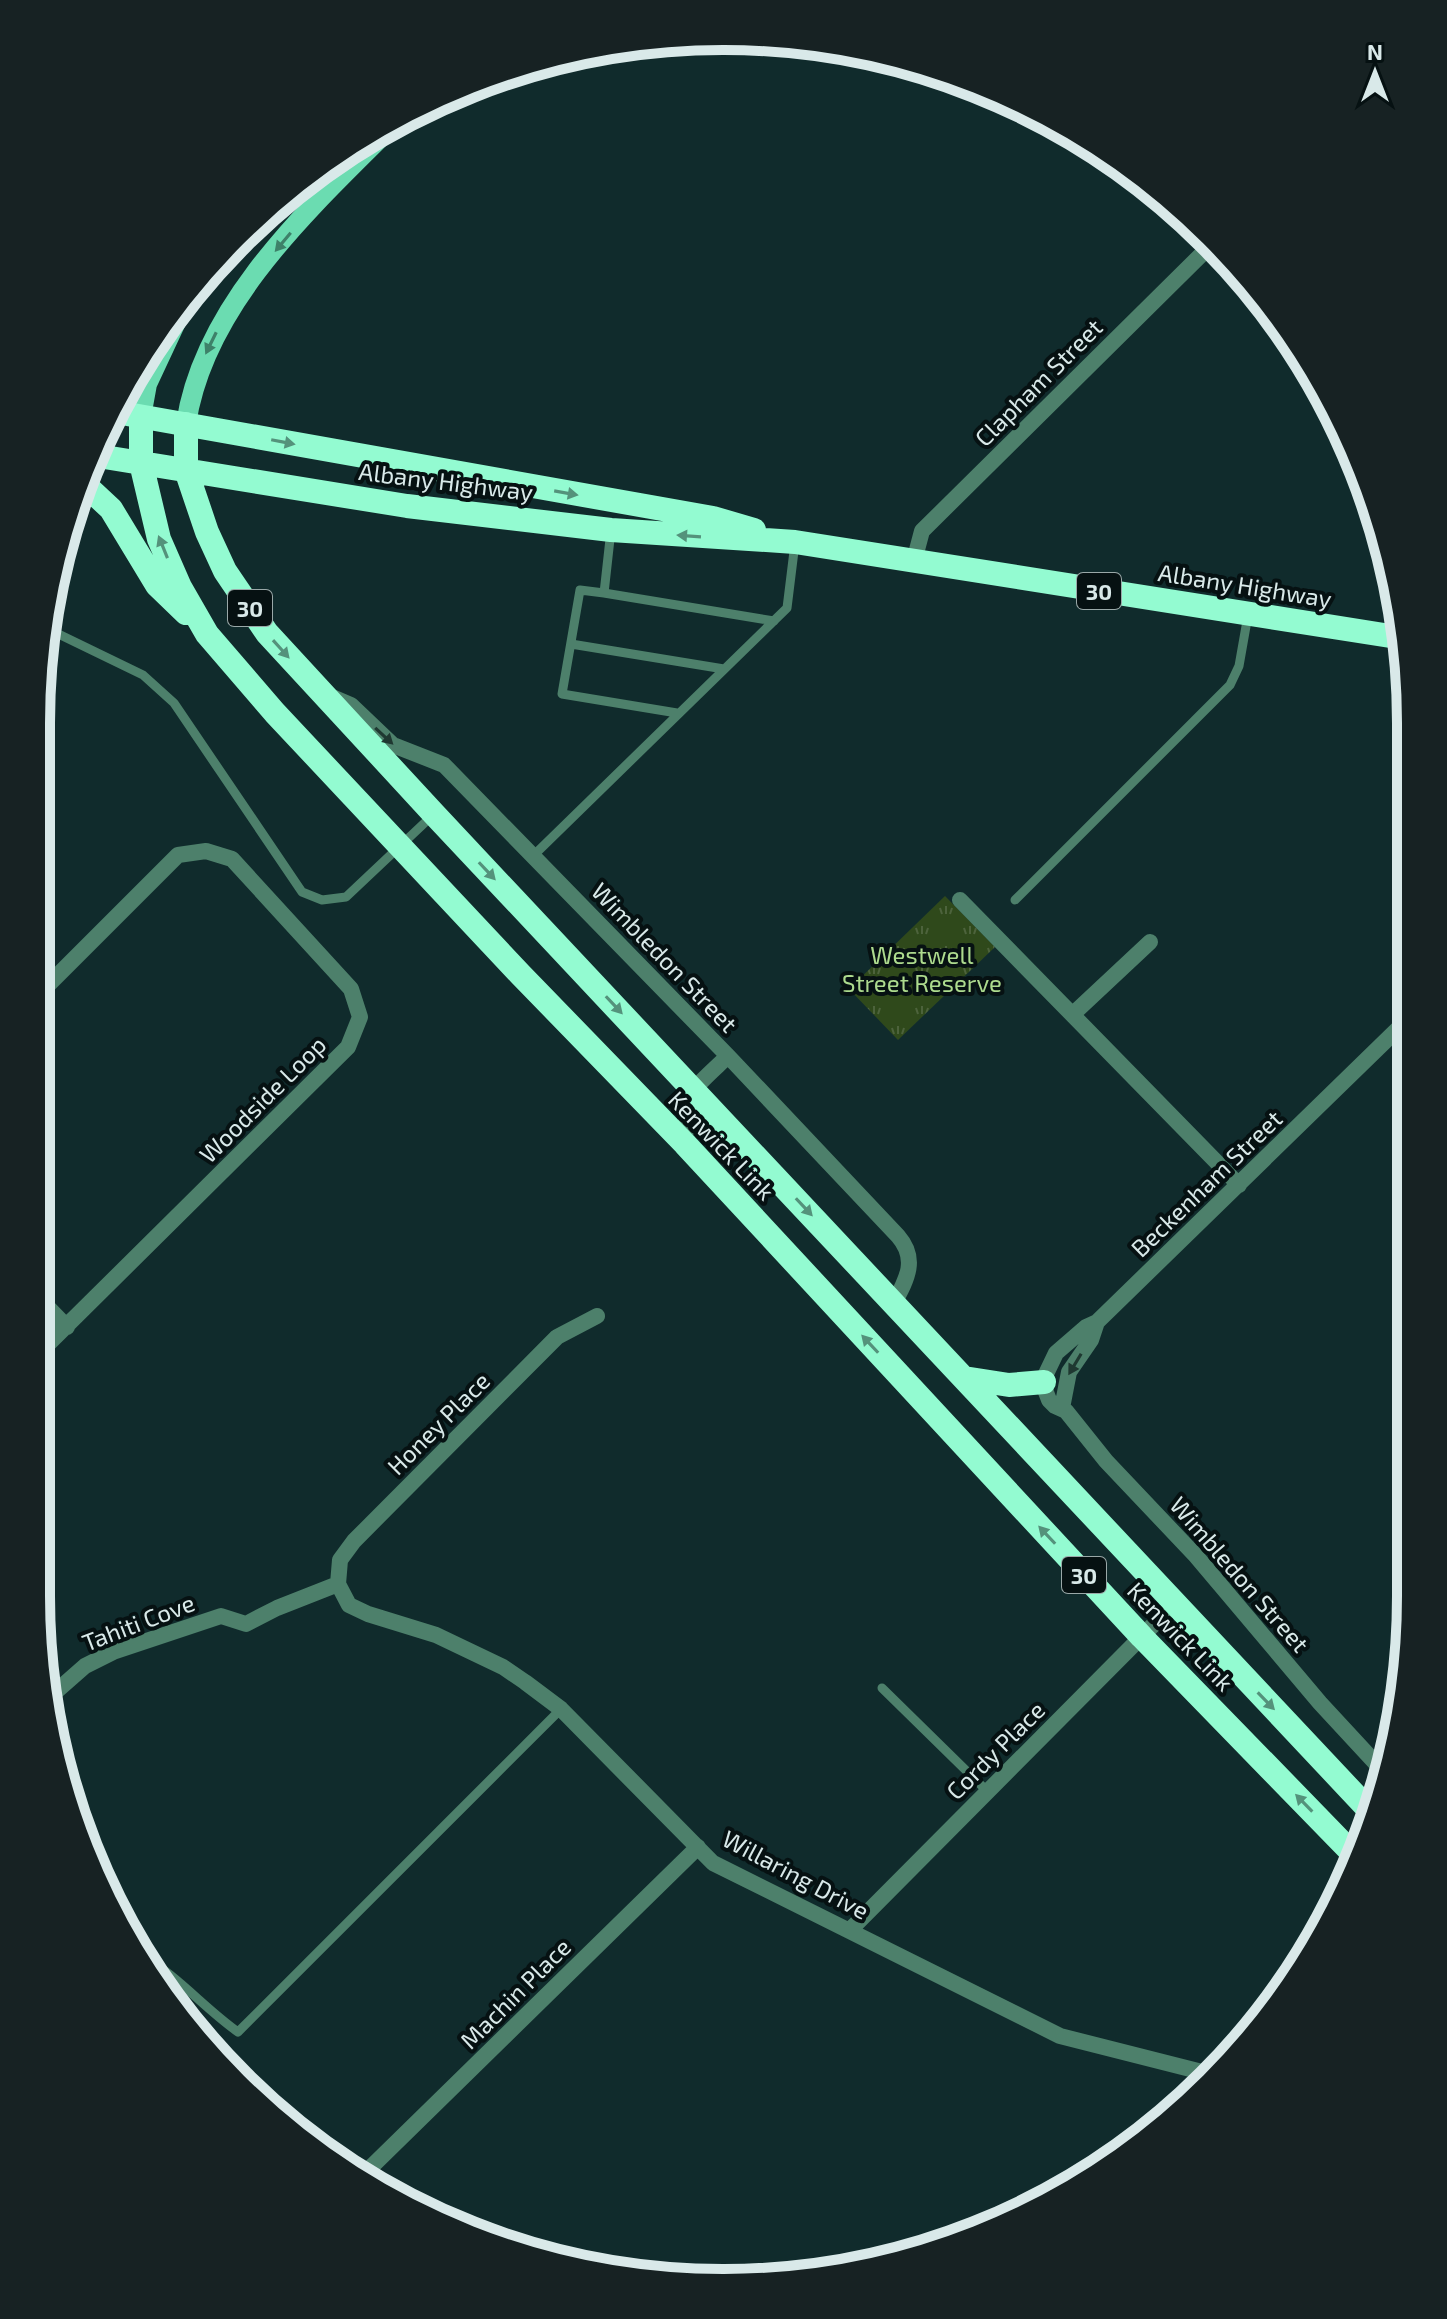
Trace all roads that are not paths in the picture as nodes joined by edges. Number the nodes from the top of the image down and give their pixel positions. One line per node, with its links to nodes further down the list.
1 (361, 156): 6 (main road, one-way to 6)
2 (1204, 252): 13 (street, Clapham Street)
3 (162, 353): 5 (main road)
4 (126, 414): 5 (highway, Albany Highway / 30)
5 (141, 417): 6 (highway, Albany Highway / 30); 8 (highway, Kenwick Link / 30)
6 (186, 424): 9 (highway, Kenwick Link / 30); 12 (highway, Albany Highway / 30, one-way to 12)
7 (105, 457): 8 (highway, Albany Highway / 30)
8 (141, 463): 9 (highway, Albany Highway / 30); 18 (highway, Kenwick Link / 30, one-way to 8)
9 (186, 470): 11 (highway, Albany Highway / 30); 22 (highway, Kenwick Link / 30, one-way to 22)
10 (92, 492): 18 (highway)
11 (611, 530): 12 (highway, Albany Highway / 30, one-way to 11); 14 (lane)
12 (795, 542): 13 (highway, Albany Highway / 30); 16 (lane)
13 (914, 561): 15 (highway, Albany Highway / 30)
14 (604, 593): 16 (lane); 20 (lane)
15 (1248, 615): 19 (highway, Albany Highway / 30); 28 (lane)
16 (774, 621): 21 (lane)
17 (56, 633): 25 (lane)
18 (207, 634): 25 (highway, Kenwick Link / 30)
19 (1391, 636)
20 (571, 644): 21 (lane); 23 (lane)
21 (724, 669): 23 (lane)
22 (321, 692): 24 (highway, Kenwick Link / 30); 26 (street, Wimbledon Street, one-way to 26)
23 (677, 713): 26 (lane)
24 (434, 814): 25 (lane); 34 (highway, Kenwick Link / 30, one-way to 34)
25 (401, 848): 35 (highway, Kenwick Link / 30)
26 (533, 856): 33 (street, Wimbledon Street)
27 (960, 900): 31 (street)
28 (1015, 900)
29 (1150, 942): 31 (street)
30 (50, 983): 41 (street, Woodside Loop)
31 (1073, 1014): 36 (street)
32 (1397, 1030): 36 (street, Beckenham Street)
33 (728, 1056): 34 (street); 37 (street, Wimbledon Street)
34 (693, 1089): 35 (street); 37 (highway, Kenwick Link / 30, one-way to 37)
35 (685, 1144): 48 (highway, Kenwick Link / 30, one-way to 35)
36 (1239, 1185): 40 (street, Beckenham Street)
37 (894, 1303): 43 (highway, Kenwick Link / 30)
38 (50, 1309): 41 (street)
39 (597, 1316): 46 (street, Honey Place)
40 (1097, 1322): 44 (street, Beckenham Street); 45 (street, one-way to 45)
41 (67, 1327): 42 (street, Woodside Loop)
42 (50, 1343)
43 (964, 1378): 44 (highway); 47 (highway, Kenwick Link / 30)
44 (1044, 1382): 45 (street, Wimbledon Street)
45 (1062, 1408): 52 (street, Wimbledon Street)
46 (338, 1584): 50 (street, Tahiti Cove); 51 (street, Willaring Drive)
47 (1174, 1604): 48 (street, Cordy Place); 54 (highway, Kenwick Link / 30, one-way to 54)
48 (1142, 1637): 53 (street, Cordy Place); 56 (highway, Kenwick Link / 30, one-way to 48)
49 (882, 1688): 53 (lane)
50 (57, 1690)
51 (561, 1709): 55 (street, Willaring Drive); 58 (lane)
52 (1376, 1763)
53 (987, 1791): 57 (street, Cordy Place)
54 (1363, 1804)
55 (698, 1847): 57 (street, Willaring Drive); 60 (street, Machin Place)
56 (1348, 1848)
57 (850, 1930): 59 (street, Willaring Drive)
58 (164, 1970)
59 (1200, 2072)
60 (370, 2168)

